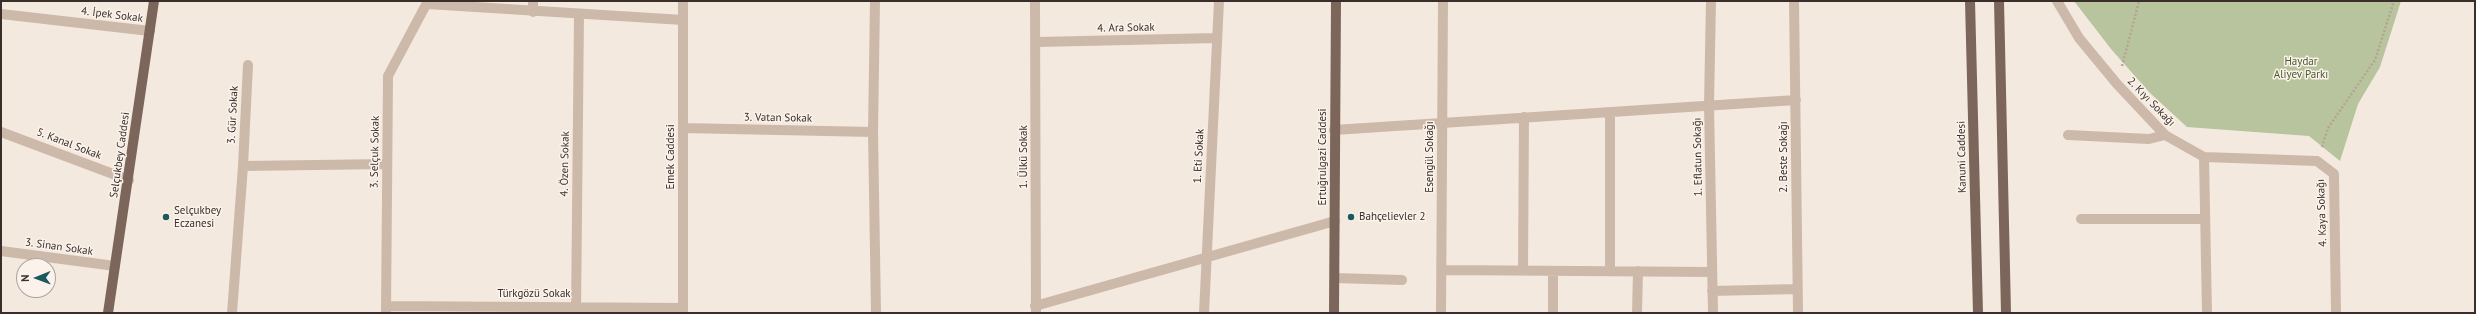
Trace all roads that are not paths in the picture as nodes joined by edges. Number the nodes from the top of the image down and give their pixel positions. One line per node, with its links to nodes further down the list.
1 (154, 1): 18 (main road, Selçukbey Caddesi)
2 (683, 1): 17 (street, Emek Caddesi)
3 (875, 1): 30 (street)
4 (1036, 1): 20 (street, 1. Ülkü Sokak)
5 (1219, 1): 19 (street, 1. Eti Sokak)
6 (1336, 1): 28 (main road, Ertuğrulgazi Caddesi)
7 (1442, 1): 26 (street, Esengül Sokağı)
8 (1711, 1): 23 (street, 1. Eflatun Sokağı)
9 (1794, 1): 22 (street, 2. Beste Sokağı)
10 (1970, 1): 67 (main road, Kanuni Caddesi)
11 (1999, 1): 68 (main road)
12 (2057, 1): 32 (street, 2. Kıyı Sokağı)
13 (427, 3): 14 (street); 34 (street, 3. Selçuk Sokak)
14 (533, 6): 16 (street)
15 (1, 14): 18 (street, 4. İpek Sokak)
16 (579, 15): 17 (street); 55 (street, 4. Özen Sokak)
17 (683, 20): 27 (street, Emek Caddesi)
18 (150, 32): 36 (main road, Selçukbey Caddesi)
19 (1217, 38): 20 (street, 4. Ara Sokak); 41 (street, 1. Eti Sokak)
20 (1037, 42): 53 (street, 1. Ülkü Sokak)
21 (248, 64): 35 (street, 3. Gür Sokak)
22 (1796, 100): 23 (street); 51 (street, 2. Beste Sokağı)
23 (1709, 105): 24 (street); 48 (street, 1. Eflatun Sokağı)
24 (1610, 112): 25 (street); 46 (street)
25 (1524, 118): 26 (street); 44 (street)
26 (1442, 123): 28 (street); 43 (street, Esengül Sokağı)
27 (683, 128): 30 (street, 3. Vatan Sokak); 56 (street, Emek Caddesi)
28 (1334, 130): 39 (main road, Ertuğrulgazi Caddesi)
29 (1, 132): 36 (street, 5. Kanal Sokak)
30 (873, 132): 59 (street)
31 (2068, 135): 32 (street)
32 (2165, 135): 33 (street, 2. Kıyı Sokağı)
33 (2204, 157): 38 (street); 70 (street, 4. Kaya Sokağı)
34 (387, 164): 35 (street); 54 (street, 3. Selçuk Sokak)
35 (243, 166): 58 (street, 3. Gür Sokak)
36 (129, 180): 42 (main road, Selçukbey Caddesi)
37 (2080, 218): 38 (street)
38 (2205, 219): 69 (street)
39 (1335, 221): 41 (street); 49 (main road, Ertuğrulgazi Caddesi)
40 (1, 251): 42 (street, 3. Sinan Sokak)
41 (1206, 259): 53 (street); 60 (street, 1. Eti Sokak)
42 (115, 266): 57 (main road, Selçukbey Caddesi)
43 (1442, 270): 44 (street); 62 (street, Esengül Sokağı)
44 (1523, 270): 45 (street)
45 (1553, 271): 46 (street); 63 (street)
46 (1610, 271): 47 (street)
47 (1638, 271): 48 (street); 64 (street)
48 (1712, 272): 52 (street, 1. Eflatun Sokağı)
49 (1335, 278): 50 (street); 61 (main road, Ertuğrulgazi Caddesi)
50 (1402, 280)
51 (1797, 289): 52 (street); 66 (street, 2. Beste Sokağı)
52 (1712, 291): 65 (street, 1. Eflatun Sokağı)
53 (1036, 309)
54 (386, 310): 55 (street, Türkgözü Sokak)
55 (576, 310): 56 (street, Türkgözü Sokak)
56 (682, 310)
57 (108, 313)
58 (232, 313)
59 (876, 313)
60 (1204, 313)
61 (1334, 313)
62 (1441, 313)
63 (1553, 313)
64 (1637, 313)
65 (1712, 313)
66 (1798, 313)
67 (1978, 313)
68 (2006, 313)
69 (2207, 313)
70 (2336, 313)

